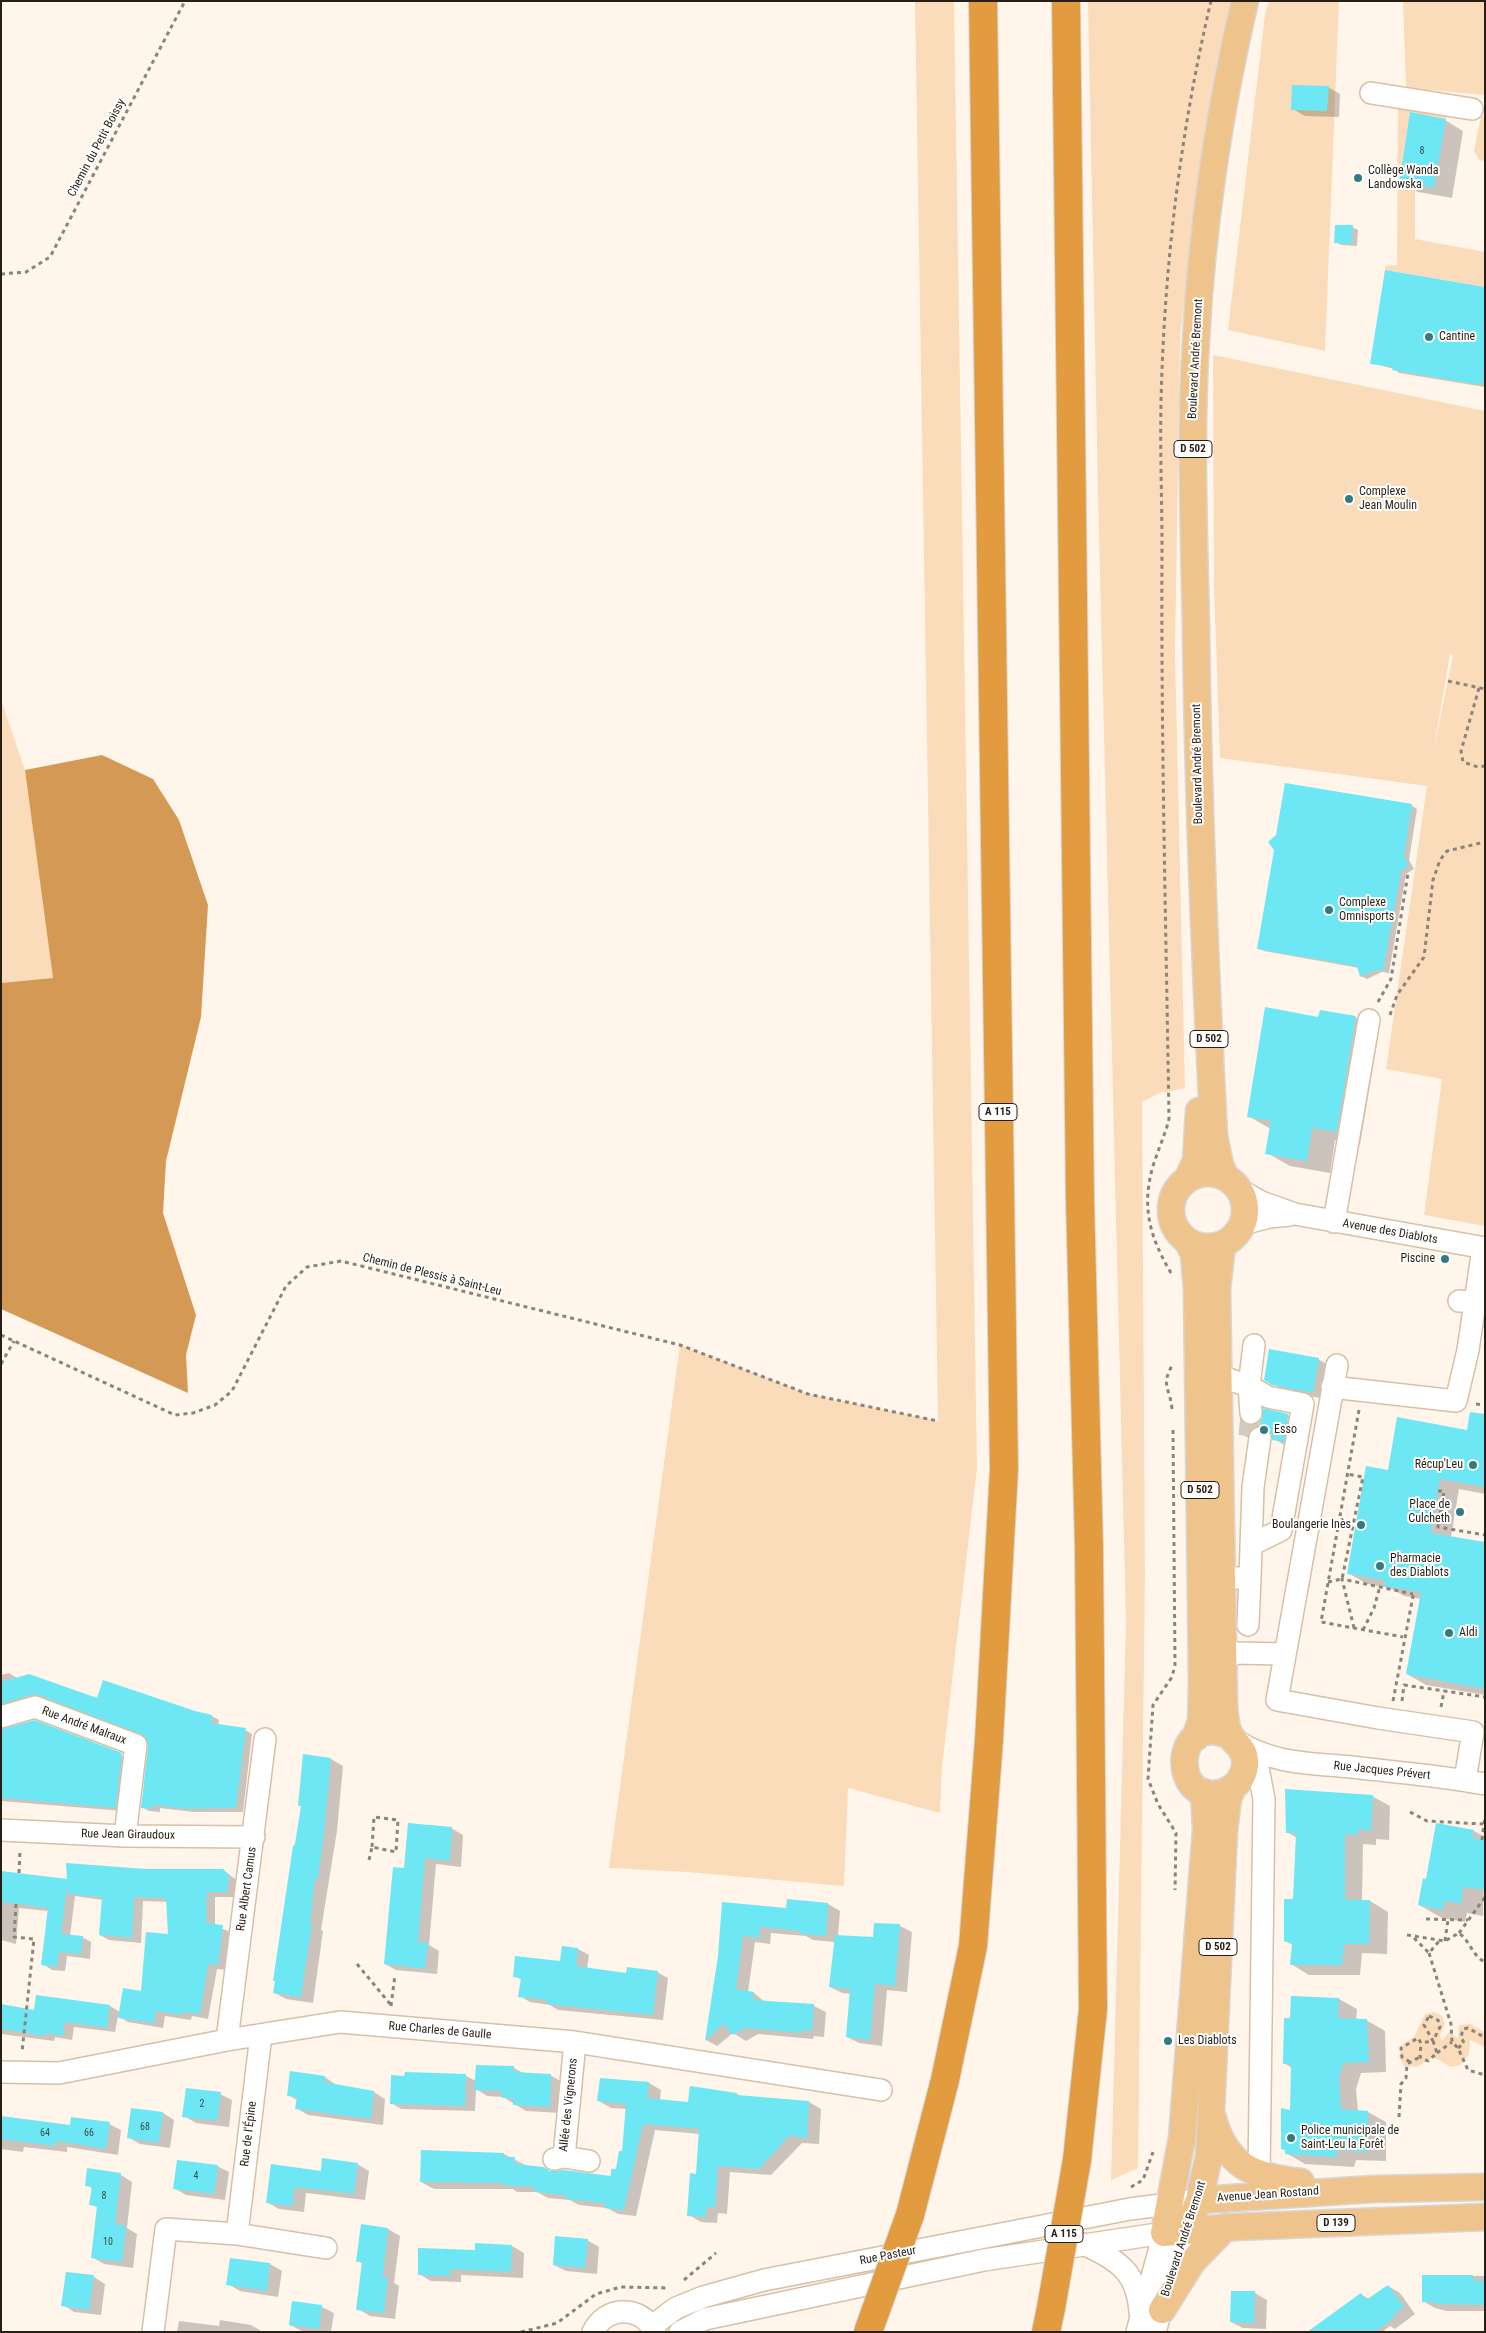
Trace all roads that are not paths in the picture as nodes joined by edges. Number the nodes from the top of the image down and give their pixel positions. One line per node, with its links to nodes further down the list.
1 (983, 1): 65 (highway, A 115, bridge)
2 (1066, 1): 59 (highway, A 115, bridge)
3 (1245, 1): 6 (main road, Boulevard André Bremont / D 502)
4 (1371, 93): 5 (street)
5 (1472, 109)
6 (1202, 900): 8 (main road, Boulevard André Bremont / D 502); 9 (main road, Boulevard André Bremont / D 502)
7 (1379, 1020): 11 (street)
8 (1190, 1176): 9 (main road); 13 (main road)
9 (1232, 1183): 10 (street, Avenue des Diablots); 12 (main road)
10 (1295, 1214): 11 (street, Avenue des Diablots); 12 (street, Avenue des Diablots)
11 (1334, 1222): 15 (street, Avenue des Diablots)
12 (1242, 1224): 14 (main road)
13 (1188, 1242): 14 (main road); 30 (main road, D 502)
14 (1222, 1245): 18 (main road, D 502)
15 (1484, 1248): 19 (street)
16 (1254, 1345): 20 (street)
17 (1336, 1365): 19 (street)
18 (1219, 1376): 20 (street); 24 (main road, D 502)
19 (1332, 1387): 27 (street)
20 (1254, 1389): 21 (street); 23 (street)
21 (1257, 1414)
22 (1254, 1437): 23 (street)
23 (1251, 1545): 25 (street)
24 (1221, 1578): 25 (street); 28 (main road, D 502)
25 (1250, 1578): 26 (street)
26 (1248, 1625)
27 (1284, 1654): 28 (street); 35 (street)
28 (1223, 1662): 31 (main road, D 502)
29 (1, 1718): 38 (street, Rue André Malraux)
30 (1195, 1738): 31 (main road); 36 (main road)
31 (1233, 1738): 33 (street, Rue Jacques Prévert); 34 (main road)
32 (265, 1739): 39 (street, Rue Albert Camus)
33 (1279, 1760): 34 (street, Rue Jacques Prévert); 35 (street, Rue Jacques Prévert)
34 (1244, 1778): 36 (main road); 45 (main road, Boulevard André Bremont / D 502); 47 (street)
35 (1475, 1782)
36 (1204, 1792): 51 (main road, Boulevard André Bremont / D 502)
37 (1, 1830): 38 (street, Rue Jean Giraudoux)
38 (125, 1836): 39 (street, Rue Jean Giraudoux)
39 (254, 1837): 41 (street, Rue Albert Camus)
40 (261, 2035): 41 (street, Rue Charles de Gaulle); 42 (street, Rue Charles de Gaulle); 56 (street, Rue de l'Épine)
41 (227, 2040): 43 (street, Rue Charles de Gaulle)
42 (575, 2042): 44 (street, Rue Charles de Gaulle); 46 (street, Allée des Vignerons)
43 (11, 2072)
44 (881, 2090)
45 (1211, 2109): 47 (main road, Avenue Jean Rostand); 50 (main road, Boulevard André Bremont / D 502)
46 (589, 2161)
47 (1259, 2175): 49 (main road, Avenue Jean Rostand)
48 (1485, 2187): 49 (main road, Avenue Jean Rostand)
49 (1374, 2189): 50 (main road, Avenue Jean Rostand)
50 (1199, 2200): 51 (street, Avenue Jean Rostand); 55 (main road, Boulevard André Bremont / D 502)
51 (1171, 2203): 52 (street, Avenue Jean Rostand); 55 (main road, Boulevard André Bremont / D 502)
52 (1133, 2209): 62 (street, Rue Pasteur)
53 (1485, 2216): 54 (main road, D 139)
54 (1226, 2227): 55 (main road, D 139); 60 (main road)
55 (1176, 2231): 57 (street, Rue Pasteur / D 139); 60 (street, Boulevard André Bremont / D 502)
56 (237, 2234): 58 (street); 63 (street)
57 (1082, 2244): 60 (street); 64 (street, Rue Pasteur / D 139)
58 (326, 2248)
59 (1048, 2320)
60 (1149, 2323)
61 (589, 2329): 62 (street)
62 (654, 2329)
63 (153, 2332)
64 (680, 2332)
65 (868, 2332)

